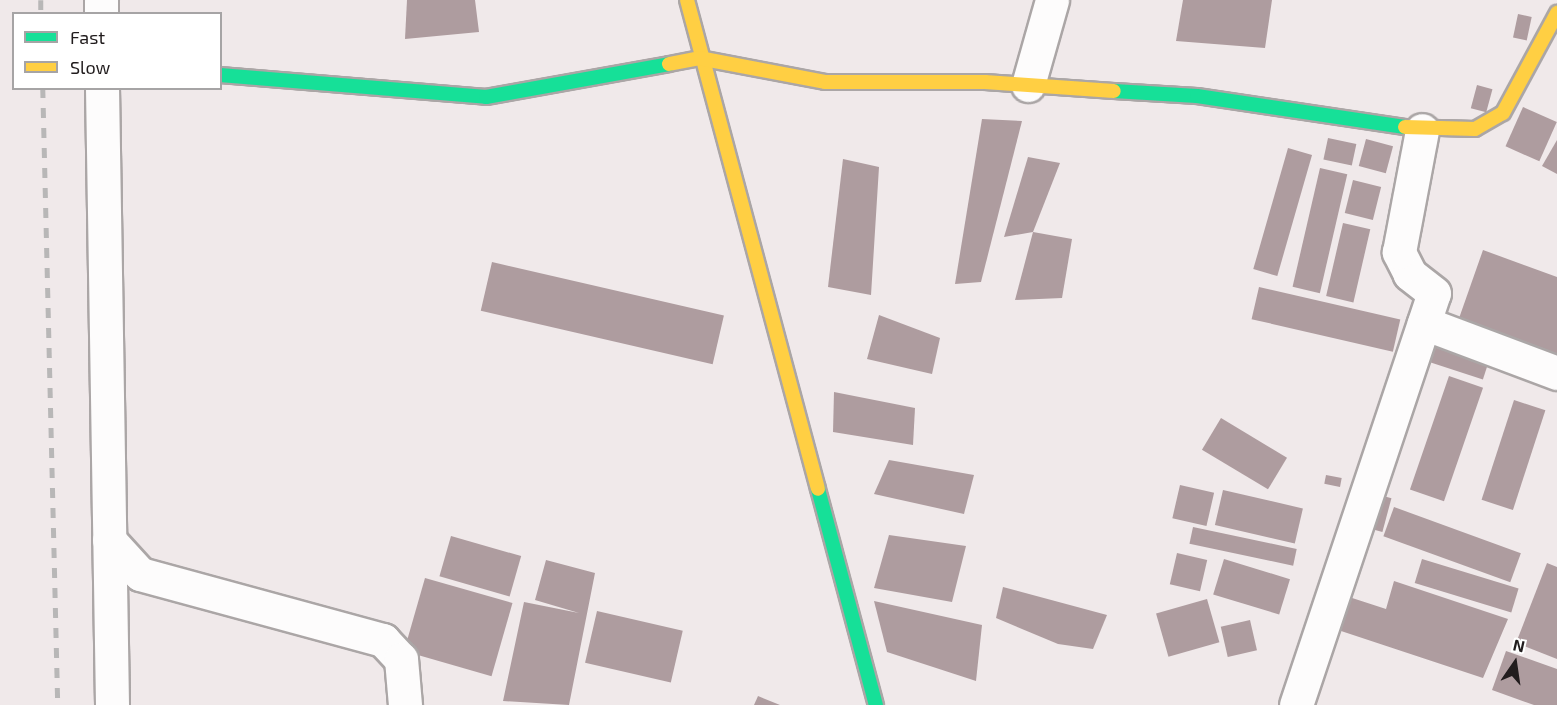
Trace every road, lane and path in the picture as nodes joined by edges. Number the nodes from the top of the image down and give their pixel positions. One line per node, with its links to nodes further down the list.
1 (687, 0): 4 (street)
2 (1052, 0): 6 (street)
3 (1557, 13): 8 (street)
4 (699, 58): 5 (street); 6 (street); 14 (street)
5 (222, 75)
6 (1028, 85): 8 (street)
7 (102, 90): 11 (street)
8 (1422, 130): 9 (street)
9 (1424, 323): 10 (street); 15 (street)
10 (1557, 373)
11 (109, 540): 12 (street); 13 (street)
12 (112, 705)
13 (405, 705)
14 (876, 705)
15 (1296, 705)

